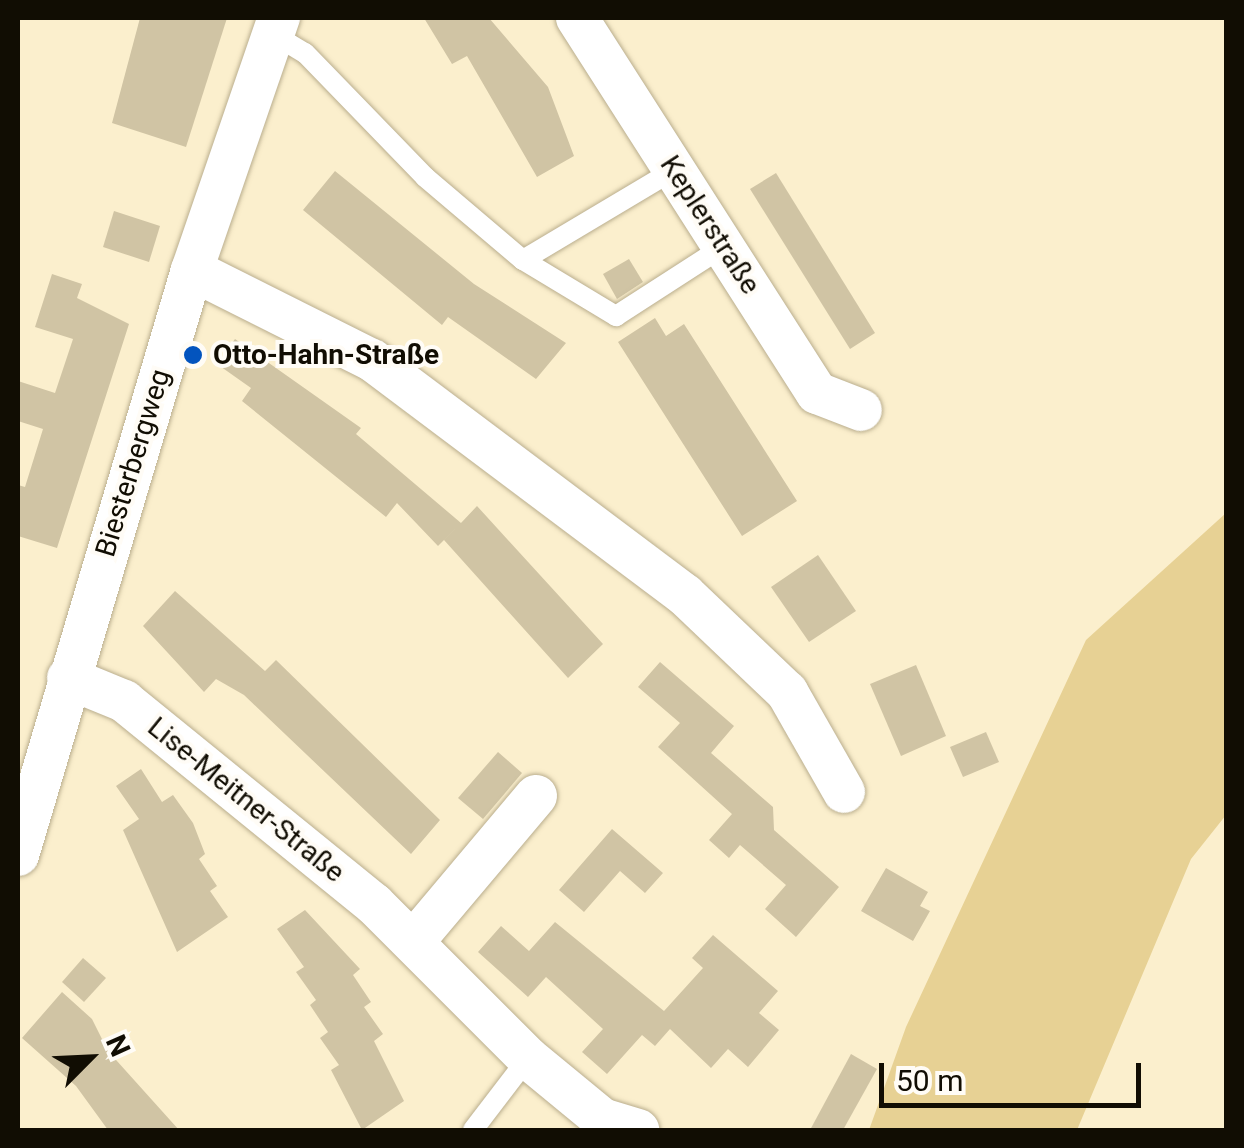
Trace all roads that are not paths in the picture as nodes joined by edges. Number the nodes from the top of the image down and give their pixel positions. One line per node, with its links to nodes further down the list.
1 (576, 18): 3 (street, Keplerstraße)
2 (276, 26): 5 (lane); 6 (street, Biesterbergweg)
3 (674, 170): 4 (street, Keplerstraße); 5 (lane)
4 (723, 247): 5 (lane); 7 (street, Keplerstraße)
5 (522, 260)
6 (192, 270): 8 (street, Biesterbergweg); 9 (street)
7 (862, 410)
8 (68, 678): 11 (street, Biesterbergweg); 13 (street, Lise-Meitner-Straße)
9 (844, 792)
10 (536, 796): 13 (street)
11 (24, 800): 12 (street, Biesterbergweg)
12 (18, 855)
13 (412, 942): 14 (street, Lise-Meitner-Straße)
14 (528, 1058): 15 (lane); 16 (street, Lise-Meitner-Straße)
15 (473, 1130)
16 (638, 1130)

